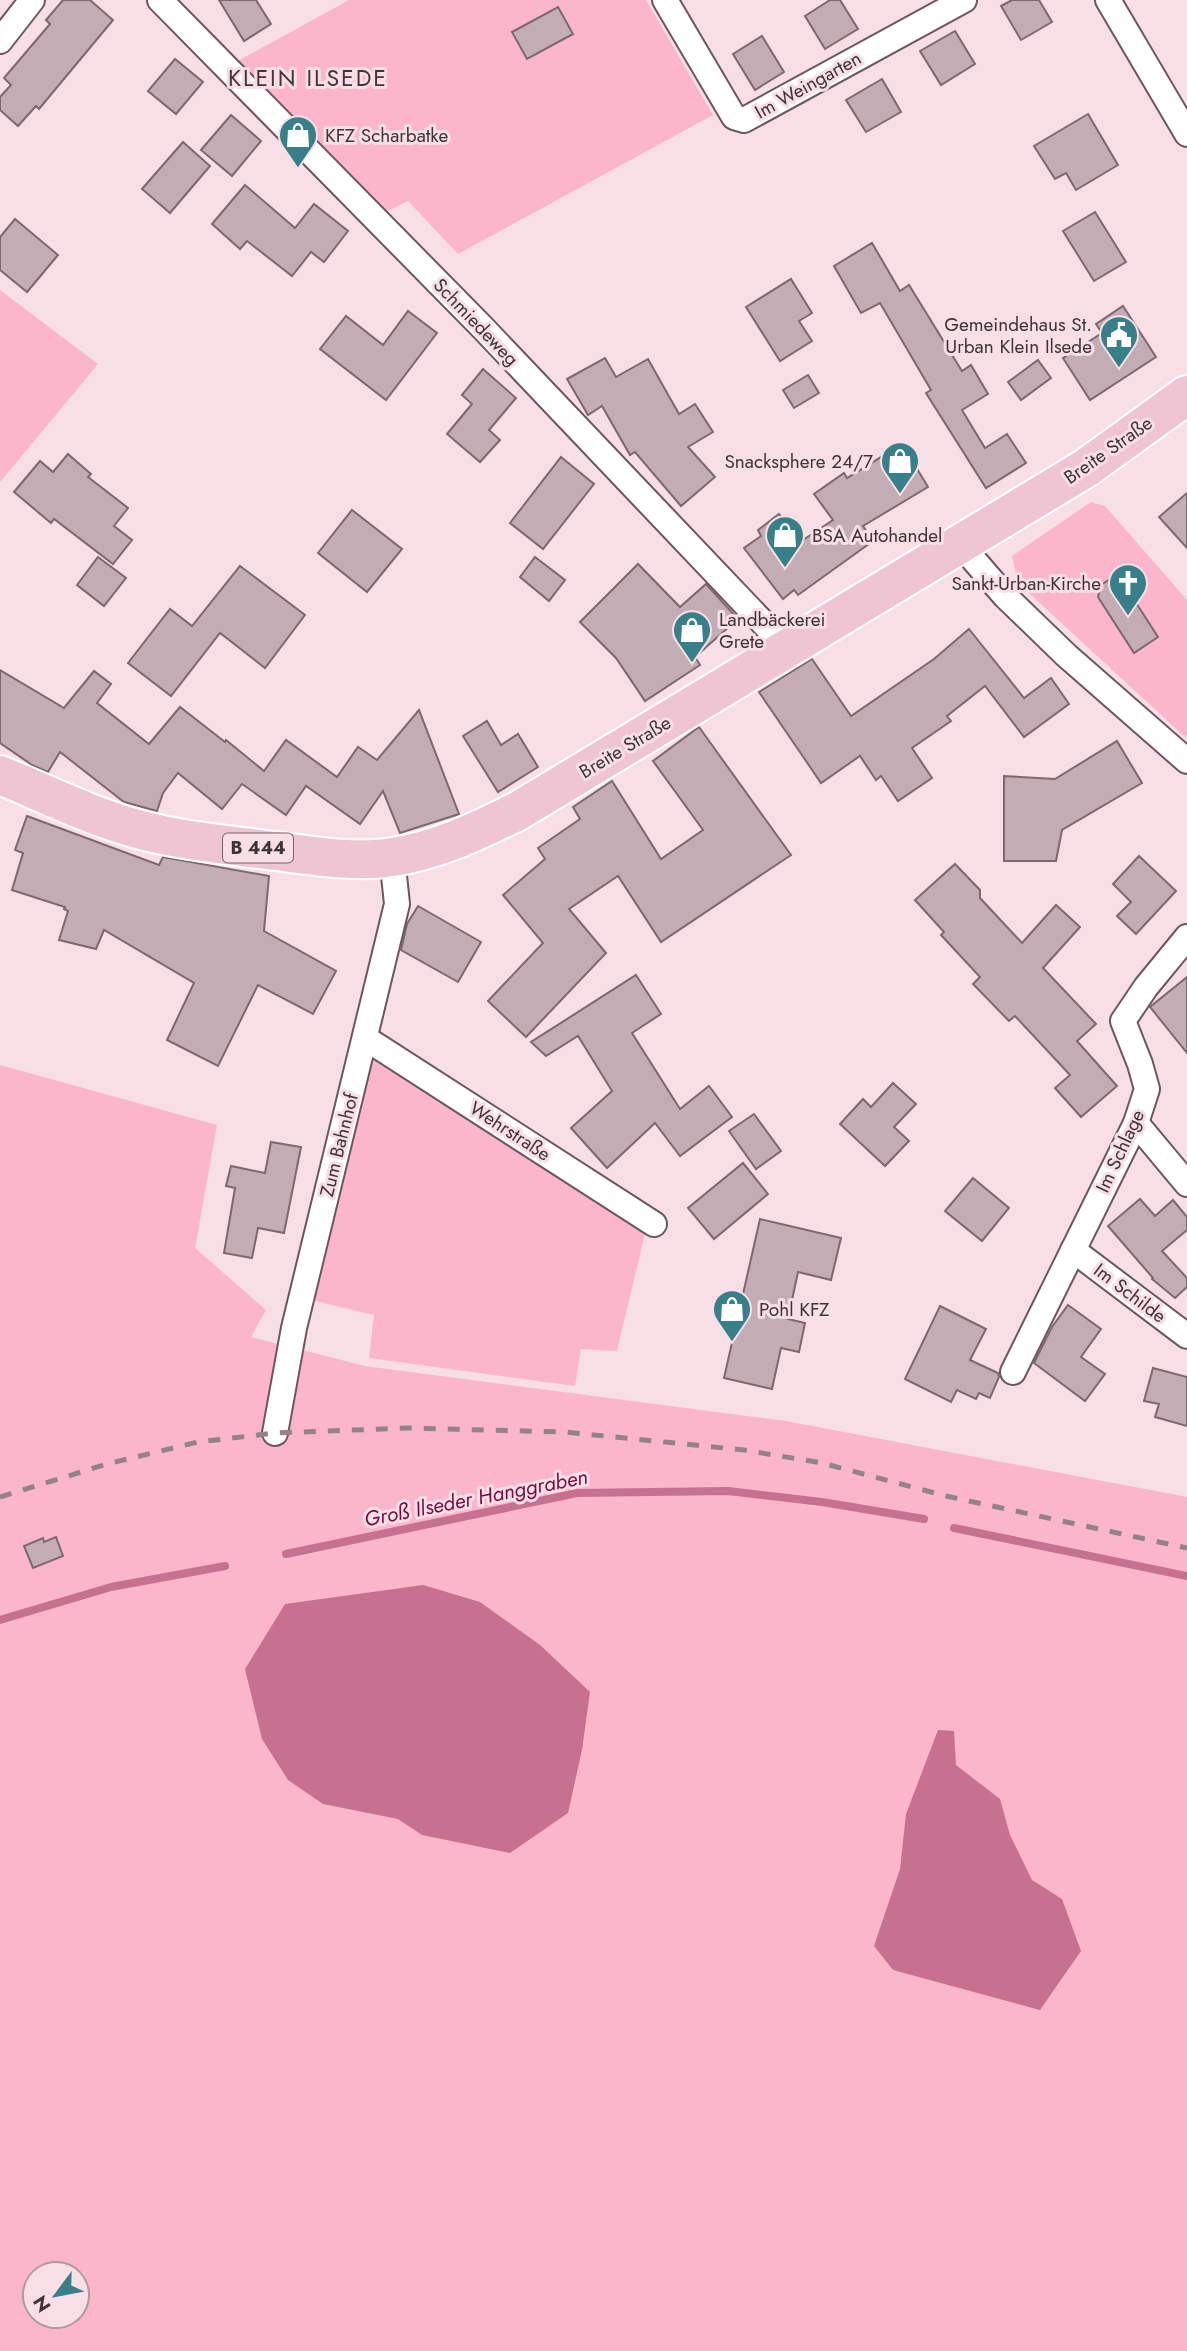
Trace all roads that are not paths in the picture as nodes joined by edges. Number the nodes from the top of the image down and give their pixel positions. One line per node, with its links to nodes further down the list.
1 (32, 0): 6 (street)
2 (160, 0): 10 (street, Schmiedeweg)
3 (665, 0): 4 (street, Im Weingarten)
4 (964, 0)
5 (1108, 0): 7 (street)
6 (0, 41)
7 (1187, 134)
8 (1187, 394): 9 (main road, Breite Straße / B 444)
9 (961, 545): 10 (main road, Breite Straße / B 444); 11 (street)
10 (787, 648): 13 (main road, Breite Straße / B 444)
11 (1187, 761)
12 (0, 775): 13 (main road, Breite Straße / B 444)
13 (392, 857): 15 (street, Zum Bahnhof)
14 (1187, 937): 16 (street, Im Schlage)
15 (365, 1038): 18 (street, Wehrstraße); 22 (street, Zum Bahnhof)
16 (1136, 1123): 17 (street); 19 (street, Im Schlage)
17 (1187, 1184)
18 (654, 1224)
19 (1073, 1250): 20 (street, Im Schilde); 21 (street, Im Schlage)
20 (1187, 1336)
21 (1013, 1372)
22 (275, 1433)

